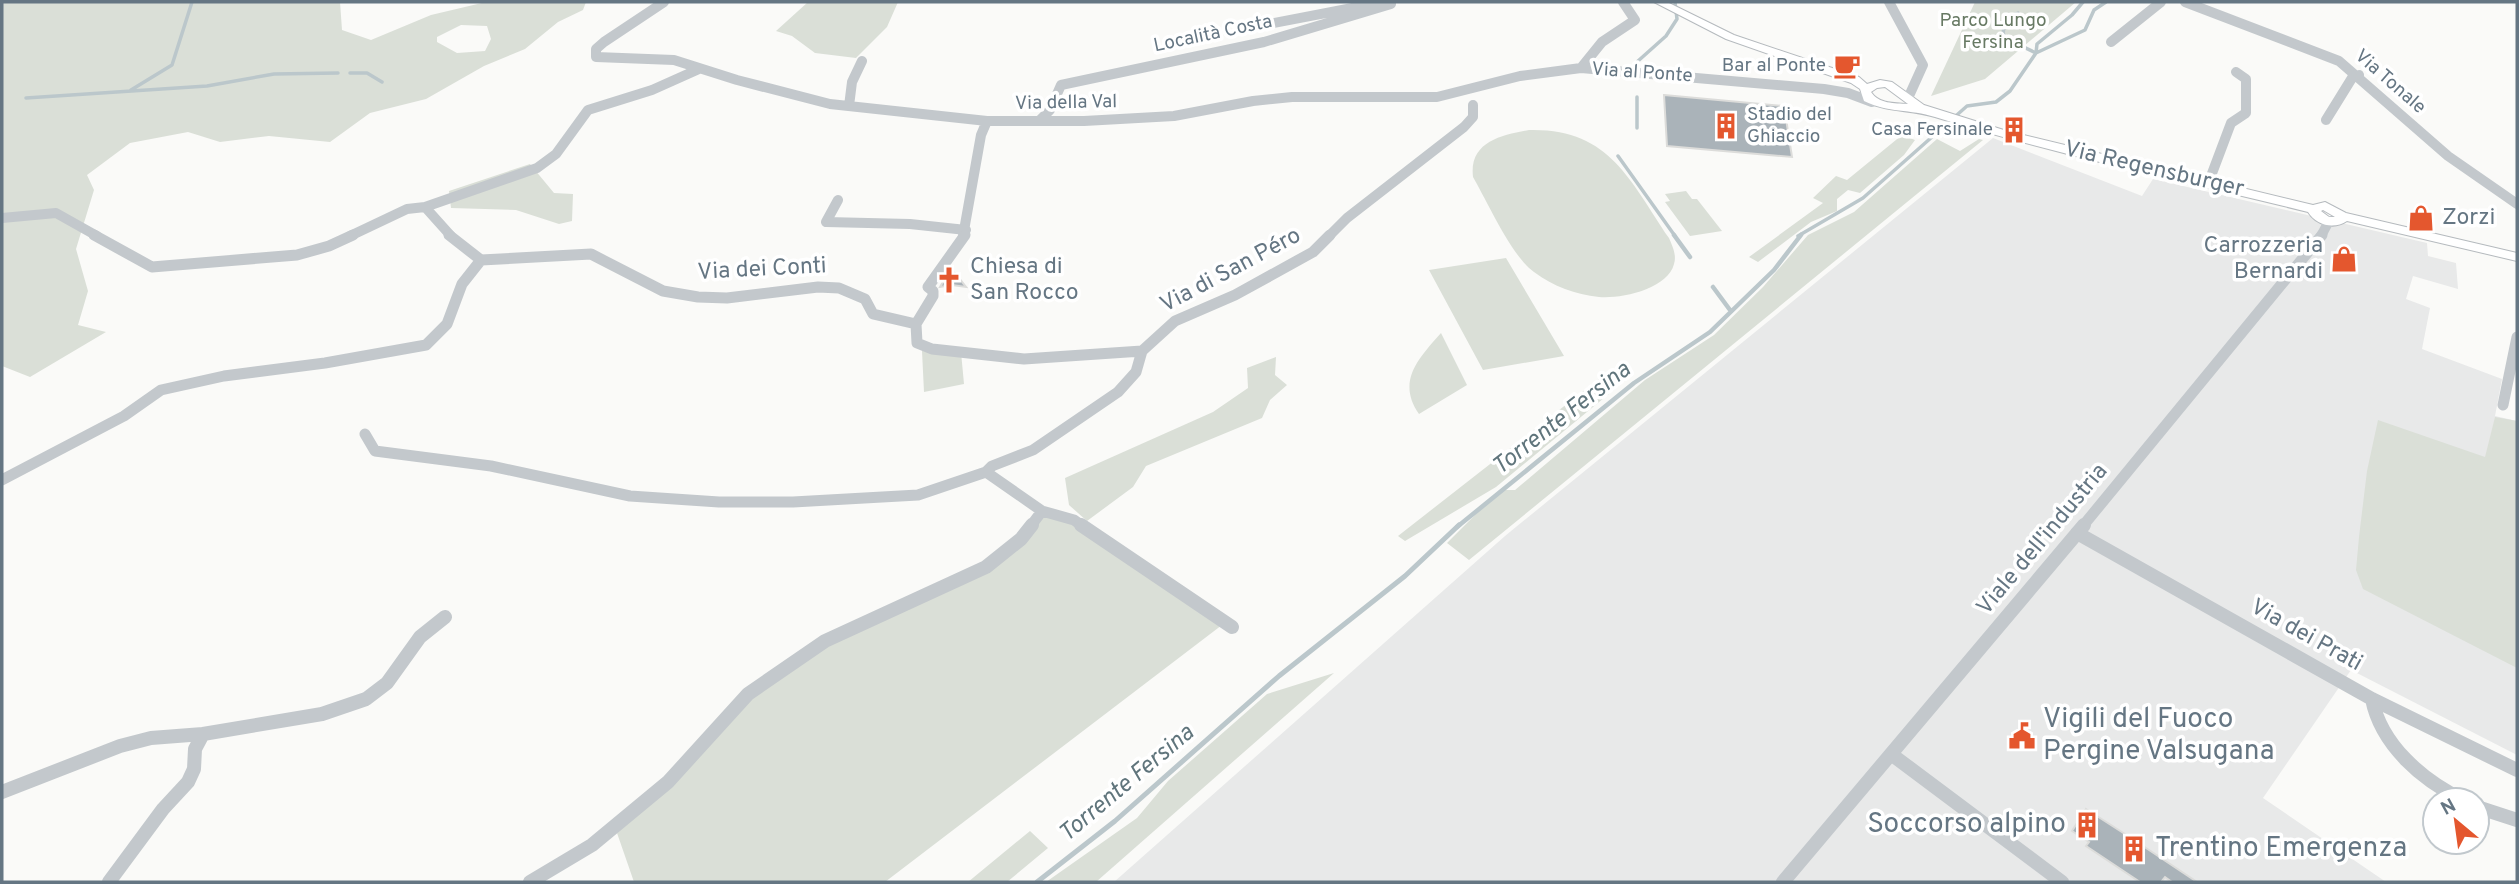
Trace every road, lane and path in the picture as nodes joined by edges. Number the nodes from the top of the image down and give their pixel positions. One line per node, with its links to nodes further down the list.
1 (664, 2): 11 (street, Via della Val)
2 (1623, 2): 10 (street)
3 (1659, 2): 13 (main road)
4 (1889, 2): 20 (street)
5 (2161, 2): 8 (street)
6 (2185, 2): 14 (street, Via Tonale)
7 (1248, 28): 25 (street, Località Costa)
8 (2111, 42)
9 (862, 61): 22 (street)
10 (1581, 68): 15 (street, Via al Ponte); 18 (street, Via al Ponte)
11 (699, 69): 22 (street, Via della Val); 29 (street)
12 (2236, 72): 26 (street)
13 (1837, 74): 16 (main road); 18 (main road)
14 (2359, 75): 23 (street); 28 (street, Via Tonale)
15 (1495, 84): 17 (street, Via al Ponte); 21 (street, Via di San Péro)
16 (1886, 85): 18 (main road); 20 (main road)
17 (1464, 92): 19 (street, Via al Ponte); 21 (street)
18 (1868, 94): 20 (main road)
19 (1437, 97): 21 (street); 25 (street, Via della Val)
20 (1908, 97): 26 (main road, Via Regensburger)
21 (1475, 103): 37 (street, Via di San Péro)
22 (849, 106): 24 (street, Via della Val)
23 (2326, 120)
24 (986, 121): 25 (street, Via della Val); 32 (street)
25 (1040, 121)
26 (2208, 184): 31 (main road, Via Regensburger)
27 (838, 200): 32 (street)
28 (2517, 204)
29 (425, 207): 30 (street); 34 (street)
30 (2, 218)
31 (2336, 218): 33 (main road); 43 (street, Viale dell'industria)
32 (966, 230): 35 (street)
33 (2517, 257)
34 (481, 260): 35 (street, Via dei Conti); 41 (street)
35 (916, 324): 37 (street)
36 (2517, 337): 38 (street)
37 (1142, 351): 40 (street)
38 (2503, 405)
39 (365, 434): 40 (street)
40 (986, 472): 42 (street)
41 (2, 480)
42 (1042, 511): 45 (street); 55 (street)
43 (2077, 533): 46 (street, Via dei Prati); 48 (street, Viale dell'industria)
44 (445, 617): 47 (street)
45 (1232, 627)
46 (2372, 699): 49 (street, Via dei Prati); 50 (street)
47 (203, 734): 51 (street); 54 (street)
48 (1891, 754): 56 (street, Viale dell'industria); 57 (street)
49 (2517, 770)
50 (2441, 786)
51 (2, 792)
52 (2491, 812): 53 (street)
53 (2517, 820)
54 (109, 882)
55 (530, 882)
56 (1783, 882)
57 (2062, 882)

